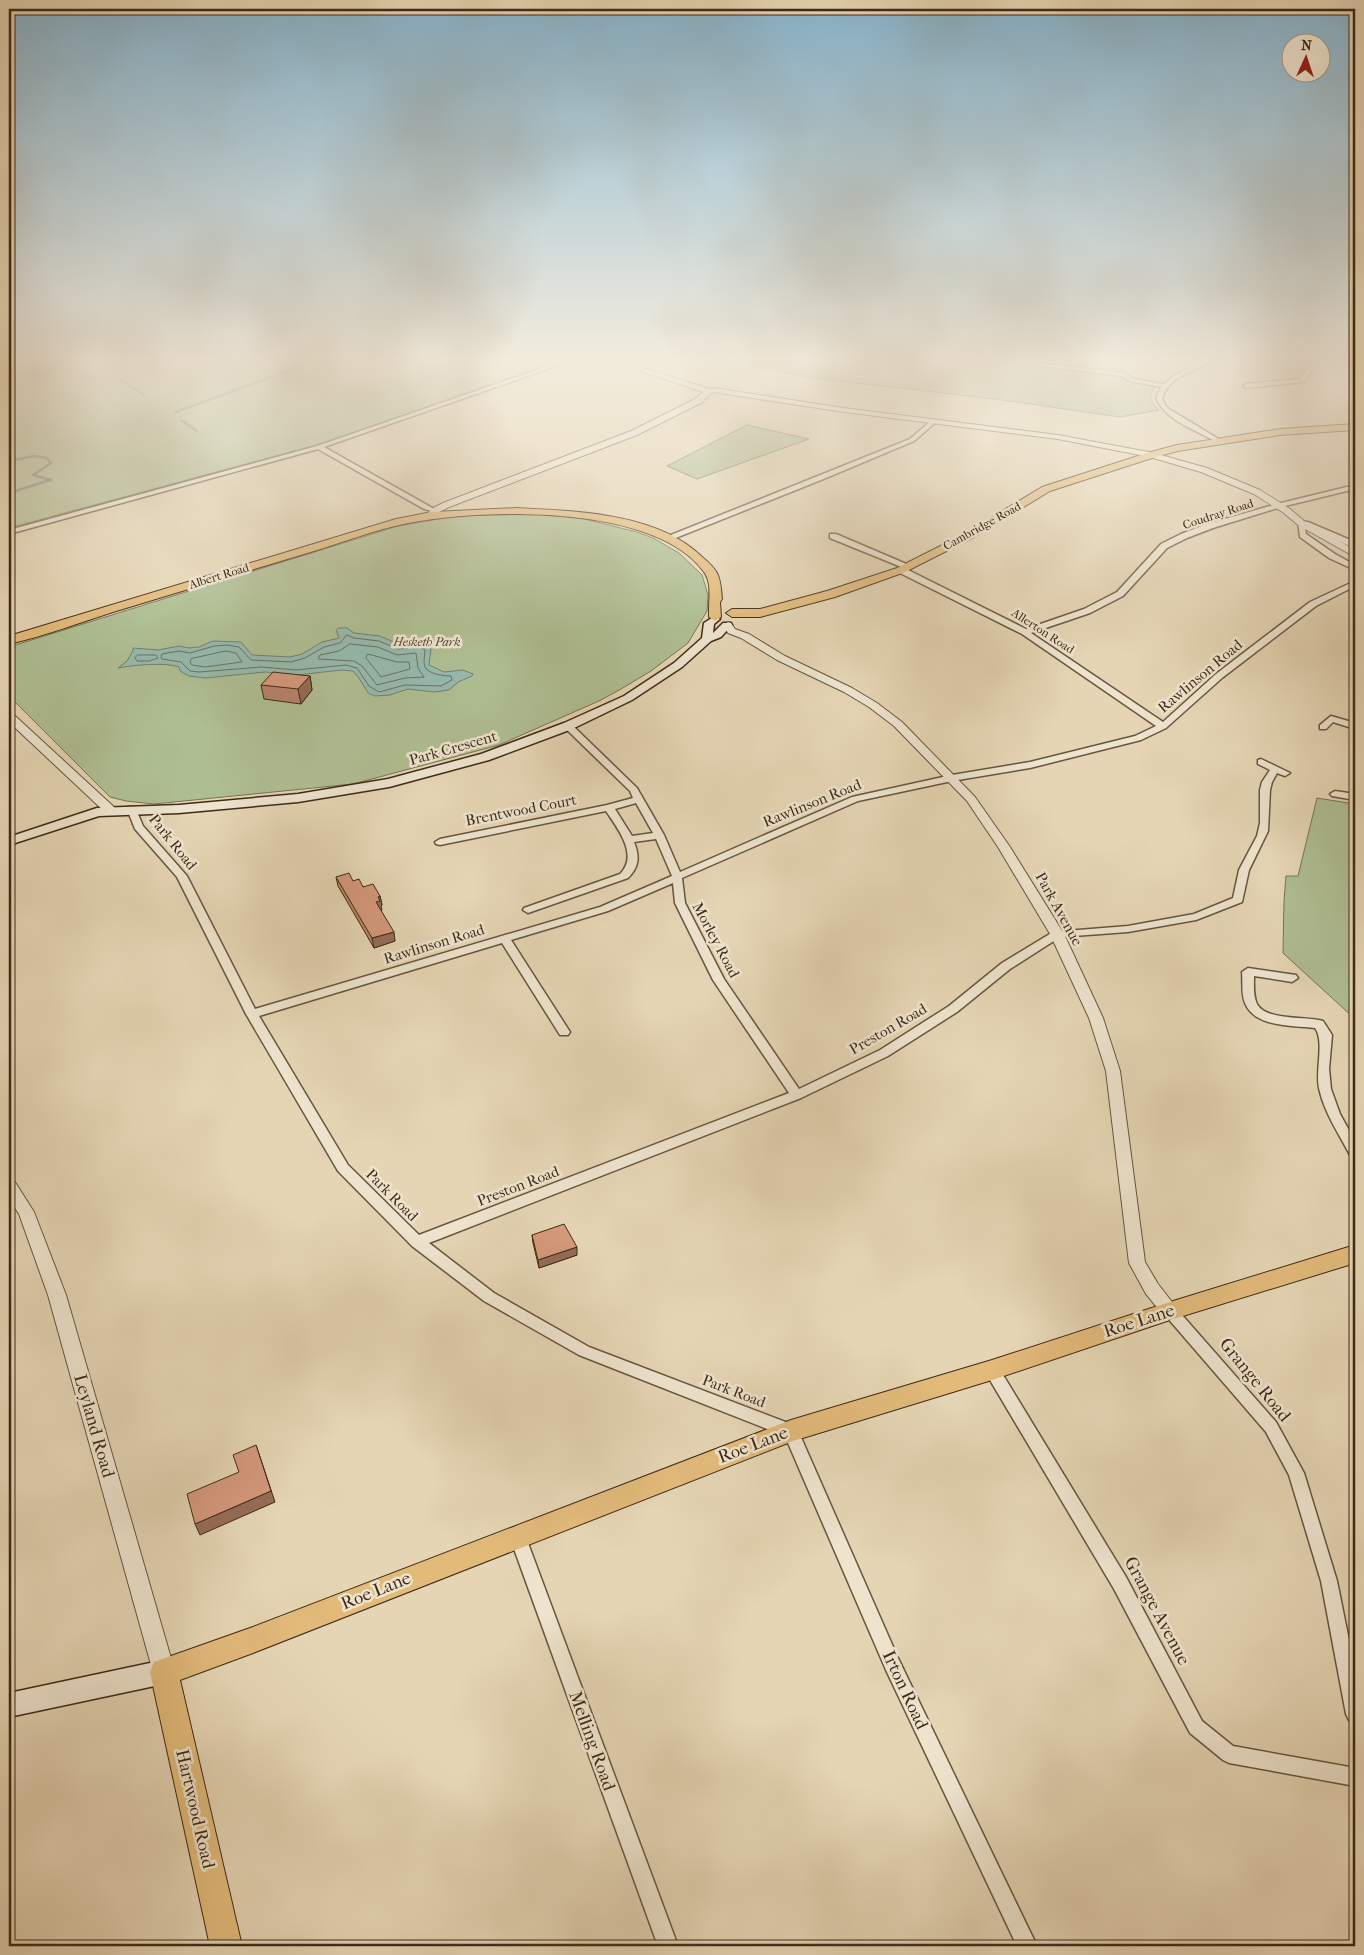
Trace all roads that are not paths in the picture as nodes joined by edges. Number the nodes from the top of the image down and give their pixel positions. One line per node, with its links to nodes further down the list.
1 (318, 447): 10 (street); 12 (street)
2 (600, 447): 9 (street)
3 (895, 447): 14 (street)
4 (1108, 447): 6 (street)
5 (1181, 447): 6 (main road, Cambridge Road)
6 (1151, 456): 8 (street); 17 (main road, Cambridge Road)
7 (1355, 487): 8 (street, Coudray Road)
8 (1279, 505): 11 (street); 23 (street, Coudray Road)
9 (458, 507): 10 (main road, Park Crescent); 14 (main road, Park Crescent)
10 (432, 513): 25 (main road, Albert Road)
11 (1300, 523): 15 (street); 16 (street); 18 (street)
12 (9, 532)
13 (833, 536): 17 (street, Allerton Road)
14 (670, 537): 20 (main road, Park Crescent)
15 (1355, 545)
16 (1355, 554)
17 (904, 568): 22 (main road, Cambridge Road); 23 (street, Allerton Road)
18 (1355, 568)
19 (1355, 583): 28 (street, Rawlinson Road)
20 (716, 599): 21 (main road, Park Crescent); 22 (main road)
21 (715, 618): 22 (main road); 24 (main road, Park Crescent)
22 (733, 620): 24 (main road, Park Crescent); 32 (street, Park Avenue)
23 (1026, 632): 28 (street, Allerton Road)
24 (707, 639): 27 (main road, Park Crescent)
25 (9, 640)
26 (9, 716): 38 (street)
27 (568, 726): 35 (street, Morley Road); 37 (main road, Park Crescent)
28 (1163, 726): 32 (street, Rawlinson Road)
29 (1323, 726): 30 (street)
30 (1355, 726)
31 (1261, 762): 47 (street, Preston Road)
32 (952, 778): 43 (street, Rawlinson Road); 47 (street, Park Avenue)
33 (1335, 794): 34 (street)
34 (1355, 798)
35 (639, 799): 36 (street, Brentwood Court); 39 (street, Morley Road)
36 (609, 808): 40 (street); 42 (street, Brentwood Court)
37 (132, 809): 38 (main road, Park Crescent); 50 (street, Park Road)
38 (110, 810): 41 (main road, Park Crescent)
39 (659, 835): 40 (street); 43 (street, Morley Road)
40 (628, 840): 44 (street)
41 (9, 841)
42 (440, 842)
43 (677, 876): 46 (street, Rawlinson Road); 52 (street, Morley Road)
44 (546, 904): 45 (street); 46 (street)
45 (528, 910)
46 (559, 922): 48 (street, Rawlinson Road)
47 (1057, 934): 52 (street, Preston Road); 57 (street, Park Avenue)
48 (505, 939): 50 (street, Rawlinson Road); 51 (street)
49 (1292, 978): 53 (street)
50 (252, 1014): 55 (street, Park Road)
51 (564, 1032)
52 (796, 1095): 55 (street, Preston Road)
53 (1355, 1152)
54 (9, 1186): 61 (street, Leyland Road)
55 (417, 1242): 59 (street, Park Road)
56 (1355, 1254): 57 (main road, Roe Lane)
57 (1170, 1311): 58 (main road, Roe Lane); 63 (street, Grange Road)
58 (992, 1370): 59 (main road, Roe Lane); 64 (street, Grange Avenue)
59 (791, 1431): 60 (main road, Roe Lane); 67 (street, Irton Road)
60 (517, 1535): 61 (main road, Roe Lane); 66 (street, Melling Road)
61 (164, 1672): 62 (main road); 65 (main road, Hartwood Road)
62 (9, 1705)
63 (1355, 1714)
64 (1355, 1777)
65 (226, 1946)
66 (668, 1946)
67 (1027, 1946)

